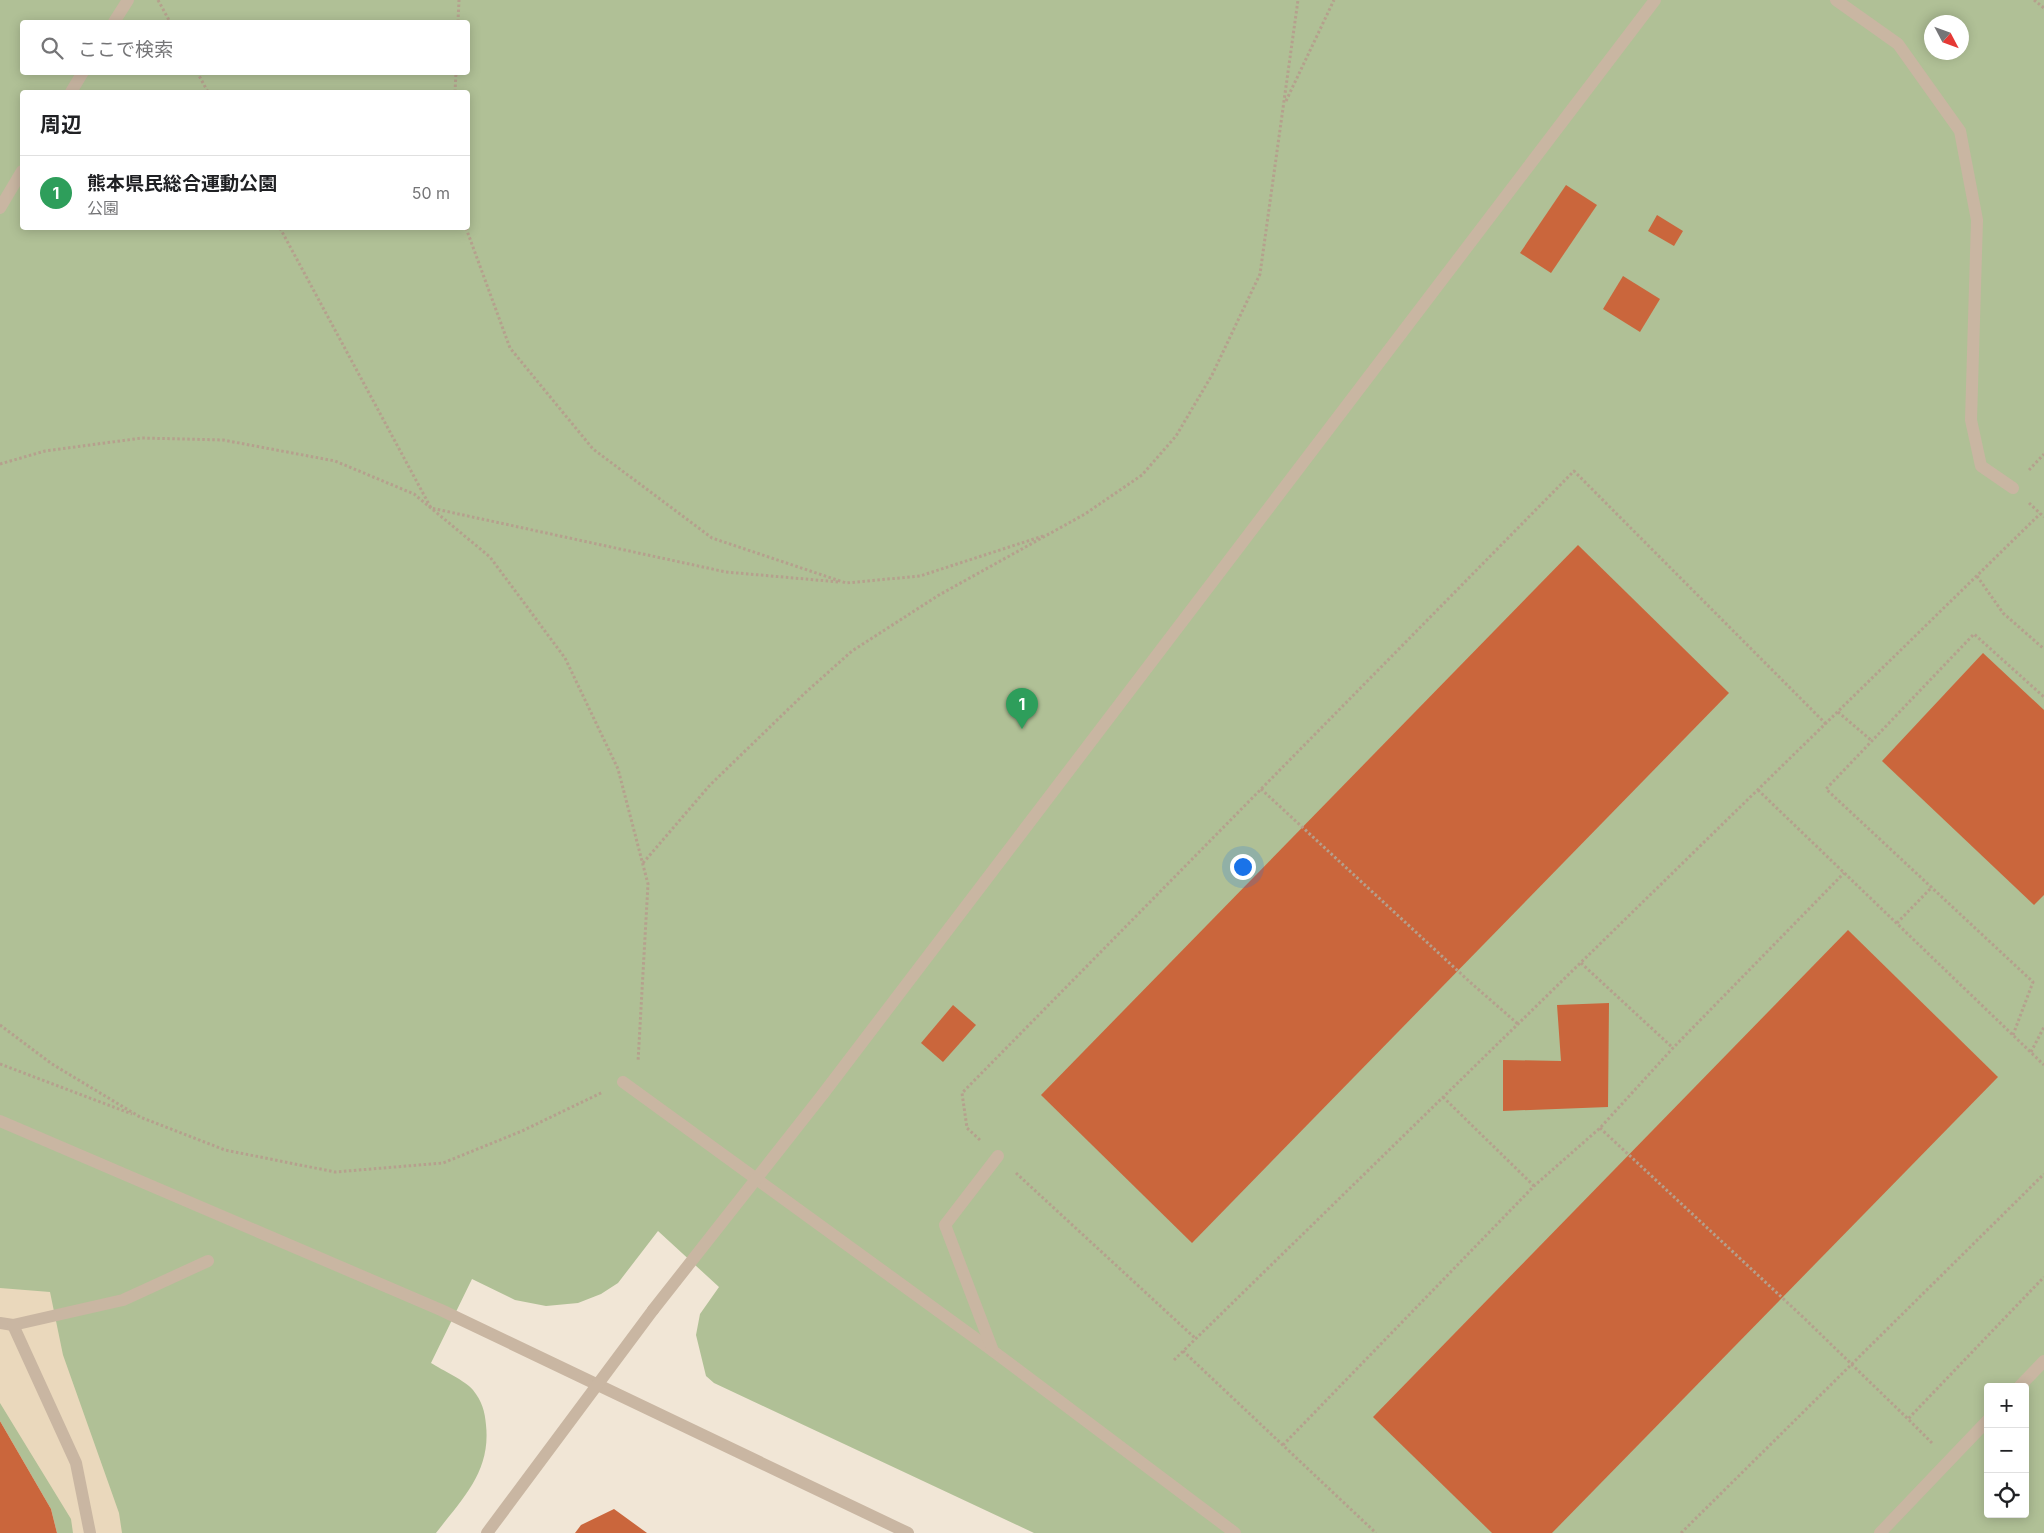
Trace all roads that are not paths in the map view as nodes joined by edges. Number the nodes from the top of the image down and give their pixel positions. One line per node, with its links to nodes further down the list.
1 (128, 0): 4 (street)
2 (1655, 0): 19 (street, bridge)
3 (1836, 0): 9 (street)
4 (115, 20)
5 (81, 75): 6 (street)
6 (72, 90)
7 (20, 174): 8 (street)
8 (0, 208)
9 (2013, 488)
10 (623, 1082): 16 (street)
11 (0, 1121): 19 (street)
12 (998, 1156): 16 (street)
13 (208, 1261): 15 (street)
14 (0, 1323): 15 (street)
15 (13, 1325): 21 (street)
16 (993, 1351): 24 (street)
17 (2044, 1361): 18 (street)
18 (2023, 1383)
19 (596, 1384): 22 (street); 23 (street)
20 (1984, 1424): 25 (street)
21 (90, 1533)
22 (487, 1533)
23 (908, 1533)
24 (1235, 1533)
25 (1880, 1533)

